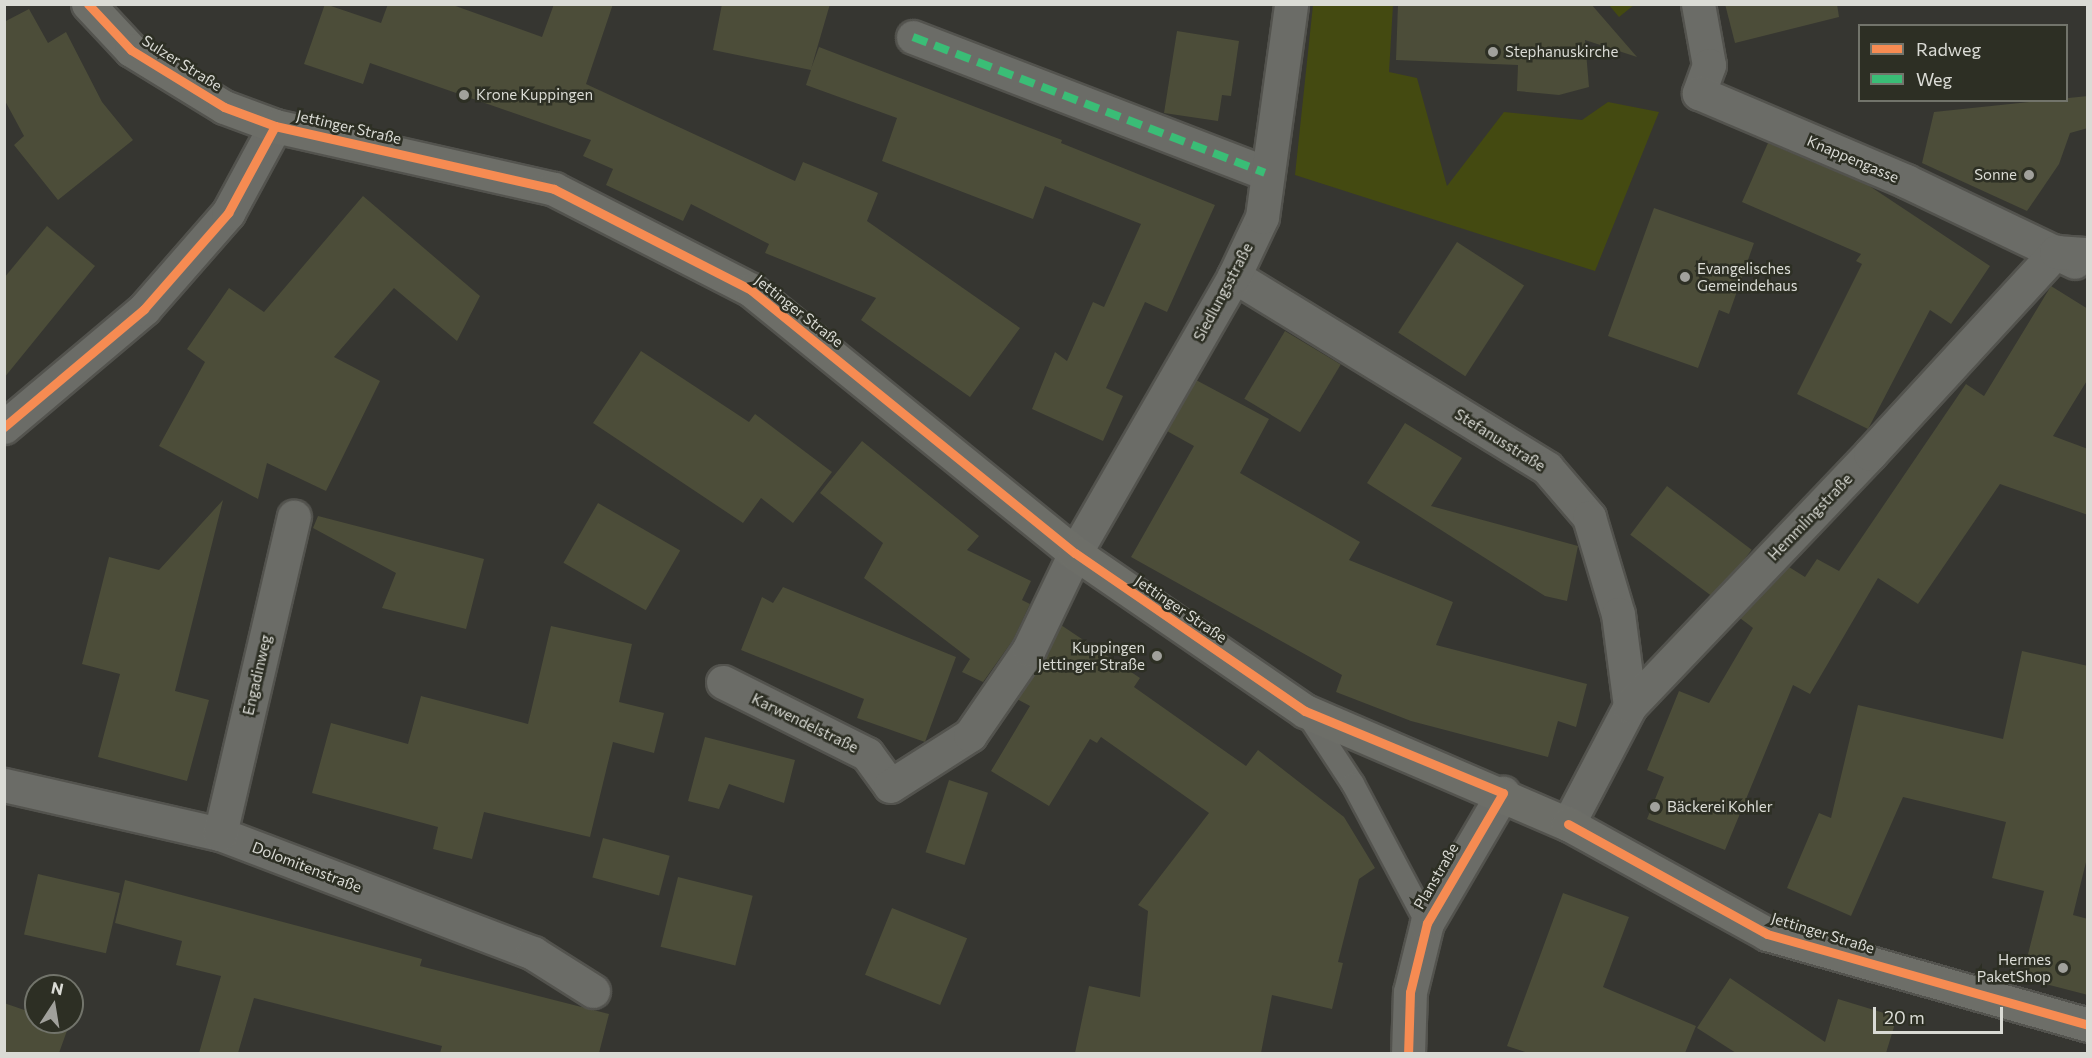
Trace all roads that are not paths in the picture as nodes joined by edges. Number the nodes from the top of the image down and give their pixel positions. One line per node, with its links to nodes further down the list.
1 (87, 4): 5 (main road, Sulzer Straße)
2 (1291, 4): 6 (street, Siedlungsstraße)
3 (1698, 4): 7 (street, Knappengasse)
4 (913, 36): 6 (street)
5 (275, 126): 11 (street, Jettinger Straße); 13 (main road, Jettinger Straße)
6 (1265, 173): 10 (street, Siedlungsstraße)
7 (2056, 252): 8 (street); 9 (street, Knappengasse); 15 (street, Hemmlingstraße)
8 (2088, 254)
9 (2088, 268)
10 (1234, 276): 13 (street, Siedlungsstraße); 15 (street, Stefanusstraße)
11 (4, 427)
12 (294, 516): 20 (street, Engadinweg)
13 (1075, 553): 14 (street, Karwendelstraße); 16 (main road, Jettinger Straße)
14 (723, 682)
15 (1630, 706): 19 (street, Hemmlingstraße)
16 (1305, 711): 18 (main road, Jettinger Straße); 21 (lane, Planstraße)
17 (4, 785): 20 (street, Dolomitenstraße)
18 (1503, 793): 19 (main road, Jettinger Straße); 21 (street, Planstraße)
19 (1568, 824): 23 (main road, Jettinger Straße)
20 (220, 834): 22 (street, Dolomitenstraße)
21 (1427, 923): 24 (street, Planstraße)
22 (593, 991)
23 (2088, 1025)
24 (1408, 1053)

